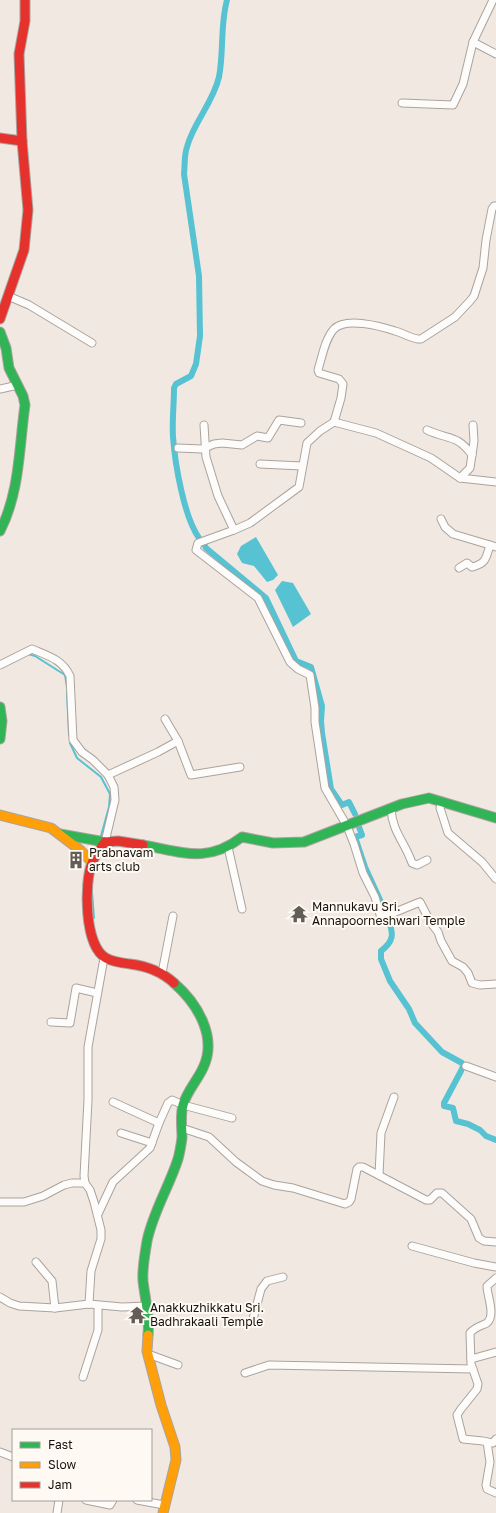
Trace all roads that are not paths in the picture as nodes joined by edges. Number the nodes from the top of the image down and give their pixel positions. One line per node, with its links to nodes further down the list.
1 (25, 0): 7 (street)
2 (490, 1): 3 (street)
3 (473, 42): 4 (street); 5 (street)
4 (496, 54)
5 (402, 103)
6 (0, 138): 7 (street)
7 (22, 141): 9 (street)
8 (496, 206): 15 (street)
9 (8, 296): 10 (street); 12 (street)
10 (0, 315)
11 (0, 332): 13 (street)
12 (92, 343)
13 (18, 385): 14 (street); 29 (street)
14 (0, 389)
15 (334, 422): 24 (street); 25 (street)
16 (301, 423): 20 (street)
17 (204, 425): 20 (street)
18 (473, 425): 22 (street)
19 (427, 430): 22 (street)
20 (206, 447): 21 (street); 28 (street)
21 (178, 448)
22 (472, 455): 25 (street)
23 (260, 464): 24 (street)
24 (302, 466): 28 (street)
25 (460, 478): 26 (street)
26 (496, 482)
27 (442, 519): 30 (street)
28 (234, 530): 43 (street)
29 (0, 531)
30 (493, 546): 31 (street)
31 (459, 568)
32 (0, 665): 38 (street)
33 (0, 707): 35 (street)
34 (165, 719): 36 (street)
35 (0, 739)
36 (178, 741): 37 (street); 38 (street)
37 (240, 767)
38 (108, 775): 45 (street)
39 (442, 801): 40 (street); 42 (street); 49 (street)
40 (391, 808): 43 (street); 47 (street)
41 (0, 814): 44 (street)
42 (496, 818)
43 (349, 825): 46 (street); 54 (street)
44 (60, 834): 45 (street); 48 (street)
45 (105, 842): 46 (street); 48 (street)
46 (228, 847): 50 (street)
47 (427, 860)
48 (92, 862): 52 (street)
49 (496, 879)
50 (242, 909)
51 (173, 916): 53 (street)
52 (104, 958): 53 (street); 55 (street)
53 (162, 973): 61 (street)
54 (496, 984)
55 (97, 993): 56 (street); 68 (street)
56 (51, 1022)
57 (466, 1066): 58 (street)
58 (496, 1077)
59 (394, 1097): 67 (street)
60 (113, 1102): 63 (street)
61 (183, 1105): 62 (street); 63 (street); 64 (street)
62 (232, 1118)
63 (159, 1123): 66 (street)
64 (182, 1128): 67 (street); 81 (street)
65 (121, 1133): 66 (street)
66 (152, 1142): 70 (street)
67 (379, 1175): 71 (street)
68 (85, 1183): 69 (street); 70 (street)
69 (0, 1202)
70 (98, 1214): 79 (street)
71 (496, 1242)
72 (412, 1246): 74 (street)
73 (36, 1262): 82 (street)
74 (496, 1267)
75 (283, 1276): 83 (street)
76 (496, 1278): 78 (street)
77 (0, 1296): 82 (street)
78 (493, 1300): 86 (street)
79 (89, 1304): 80 (street); 82 (street)
80 (98, 1306): 81 (street); 90 (street)
81 (147, 1306): 85 (street)
82 (54, 1308)
83 (253, 1319)
84 (496, 1352): 86 (street)
85 (148, 1354): 87 (street); 100 (street)
86 (471, 1359): 88 (street)
87 (178, 1365)
88 (473, 1369): 89 (street); 92 (street)
89 (245, 1373)
90 (83, 1377)
91 (496, 1439): 92 (street)
92 (487, 1442): 95 (street)
93 (0, 1452): 94 (street)
94 (12, 1457)
95 (496, 1493)
96 (59, 1501): 101 (street)
97 (91, 1501): 98 (street)
98 (112, 1501)
99 (140, 1501): 100 (street)
100 (163, 1509)
101 (57, 1513)

